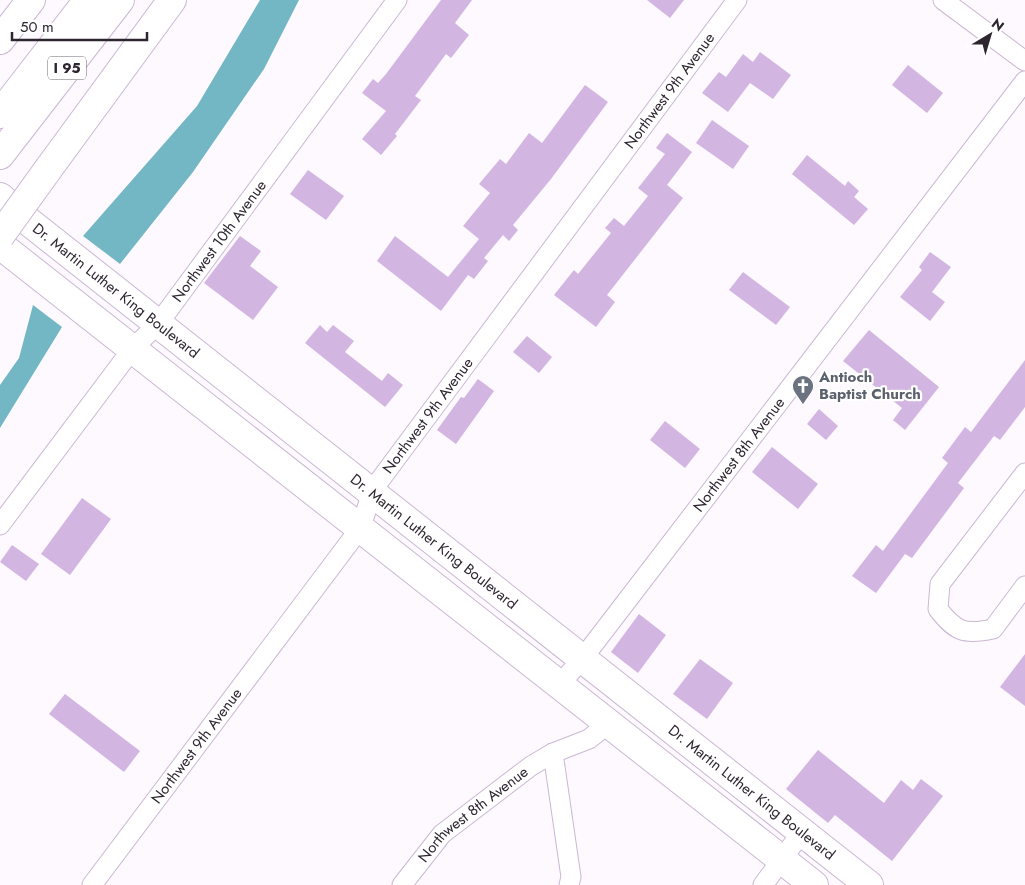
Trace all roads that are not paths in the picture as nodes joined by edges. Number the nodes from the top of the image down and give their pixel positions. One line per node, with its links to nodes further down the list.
1 (31, 0): 8 (main road)
2 (88, 0): 11 (main road)
3 (120, 0): 11 (main road, I 95)
4 (172, 0): 12 (main road)
5 (397, 0): 17 (street, Northwest 10th Avenue)
6 (738, 0): 20 (street, Northwest 9th Avenue)
7 (943, 0): 9 (street)
8 (0, 40)
9 (1025, 61)
10 (1025, 81): 24 (street, Northwest 8th Avenue)
11 (5, 135)
12 (45, 165): 14 (main road); 15 (main road, bridge)
13 (0, 196): 17 (main road, Dr. Martin Luther King Boulevard)
14 (0, 216)
15 (0, 236)
16 (0, 245): 18 (main road)
17 (158, 324): 18 (street, Northwest 10th Avenue); 20 (main road, Dr. Martin Luther King Boulevard)
18 (133, 348): 21 (street, Northwest 10th Avenue); 22 (main road)
19 (1025, 473): 23 (street)
20 (372, 492): 22 (street, Northwest 9th Avenue); 24 (main road, Dr. Martin Luther King Boulevard)
21 (0, 525)
22 (361, 527): 25 (main road); 30 (street, Northwest 9th Avenue)
23 (1025, 586)
24 (583, 658): 25 (street, Northwest 8th Avenue); 28 (main road, Dr. Martin Luther King Boulevard)
25 (560, 684): 26 (main road)
26 (610, 722): 27 (street, Northwest 8th Avenue); 29 (main road)
27 (553, 753): 31 (street, Northwest 8th Avenue); 32 (street)
28 (802, 832): 29 (street); 35 (main road, Dr. Martin Luther King Boulevard)
29 (782, 859): 33 (street); 34 (main road)
30 (92, 885)
31 (402, 885)
32 (569, 885)
33 (763, 885)
34 (814, 885)
35 (869, 885)

